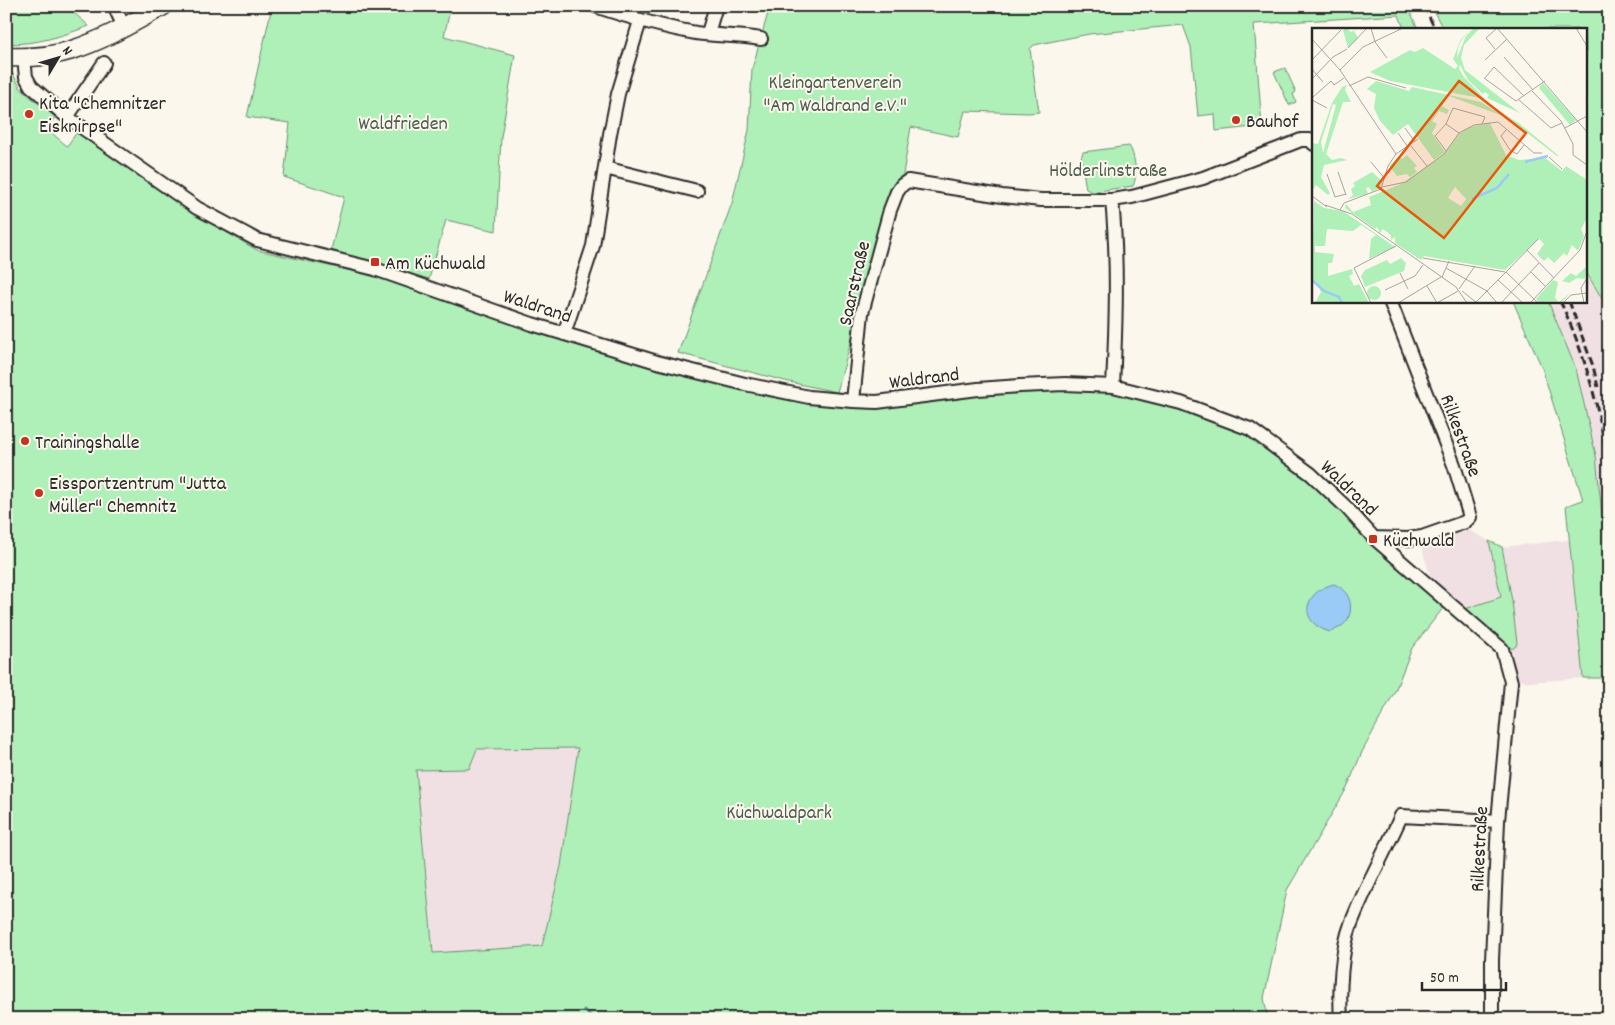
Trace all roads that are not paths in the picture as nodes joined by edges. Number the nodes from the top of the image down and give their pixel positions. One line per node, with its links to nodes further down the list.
1 (118, 6): 6 (street)
2 (163, 6): 6 (street)
3 (716, 6): 7 (street)
4 (600, 7): 5 (street)
5 (640, 21): 7 (street); 14 (street)
6 (124, 27): 10 (street)
7 (708, 33): 8 (street)
8 (761, 39)
9 (6, 58): 10 (street)
10 (24, 58): 12 (street, Waldrand)
11 (104, 63): 12 (street)
12 (67, 117): 18 (street, Waldrand)
13 (1312, 142): 16 (street)
14 (605, 168): 15 (street); 18 (street)
15 (697, 191)
16 (1112, 200): 19 (street); 20 (street, Saarstraße)
17 (1390, 302): 21 (street, Rilkestraße)
18 (564, 334): 20 (street, Waldrand)
19 (1113, 386): 20 (street, Waldrand); 21 (street, Waldrand)
20 (853, 401)
21 (1374, 538): 22 (street, Waldrand)
22 (1511, 682): 23 (street, Rilkestraße)
23 (1498, 821): 24 (street); 25 (street, Rilkestraße)
24 (1341, 1019)
25 (1492, 1019)

